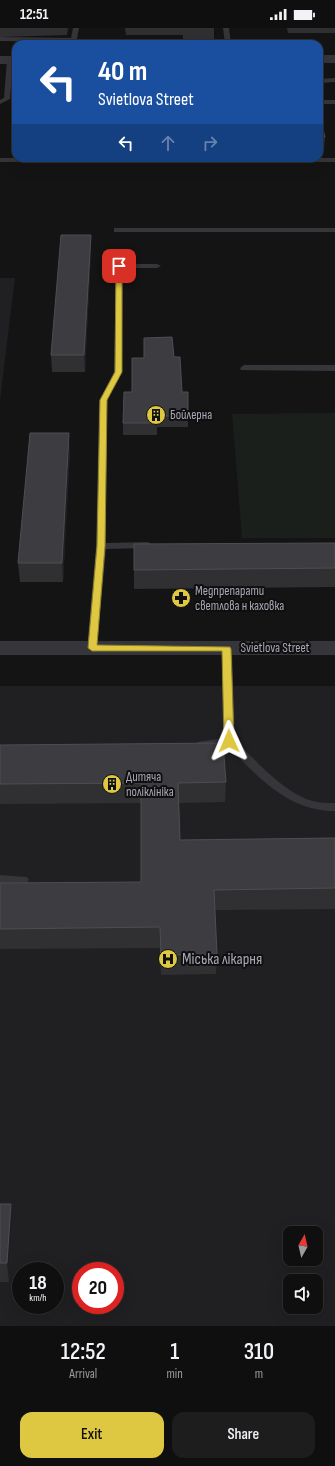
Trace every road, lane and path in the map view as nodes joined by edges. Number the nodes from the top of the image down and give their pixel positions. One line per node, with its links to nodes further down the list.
1 (76, 28): 5 (lane)
2 (226, 28): 6 (lane)
3 (0, 39): 4 (lane)
4 (24, 40)
5 (73, 40)
6 (228, 40)
7 (323, 59): 8 (street)
8 (335, 59)
9 (9, 60): 12 (lane)
10 (323, 80): 11 (lane)
11 (335, 80)
12 (4, 82): 13 (lane)
13 (7, 99): 14 (lane); 15 (lane)
14 (12, 100)
15 (0, 102)
16 (323, 102): 17 (lane)
17 (335, 102)
18 (0, 160): 19 (lane)
19 (12, 160)
20 (323, 160): 21 (lane)
21 (335, 160)
22 (117, 230): 23 (lane)
23 (335, 230)
24 (157, 266): 28 (lane)
25 (244, 368): 26 (lane)
26 (335, 368)
27 (156, 545): 28 (lane)
28 (101, 546): 30 (lane)
29 (0, 648): 30 (street, Svietlova Street)
30 (92, 648): 32 (street, Svietlova Street)
31 (335, 648): 32 (street, Svietlova Street)
32 (227, 649): 33 (lane)
33 (229, 741): 34 (lane); 35 (lane)
34 (192, 747)
35 (335, 807)
36 (0, 880): 37 (lane)
37 (23, 880)

